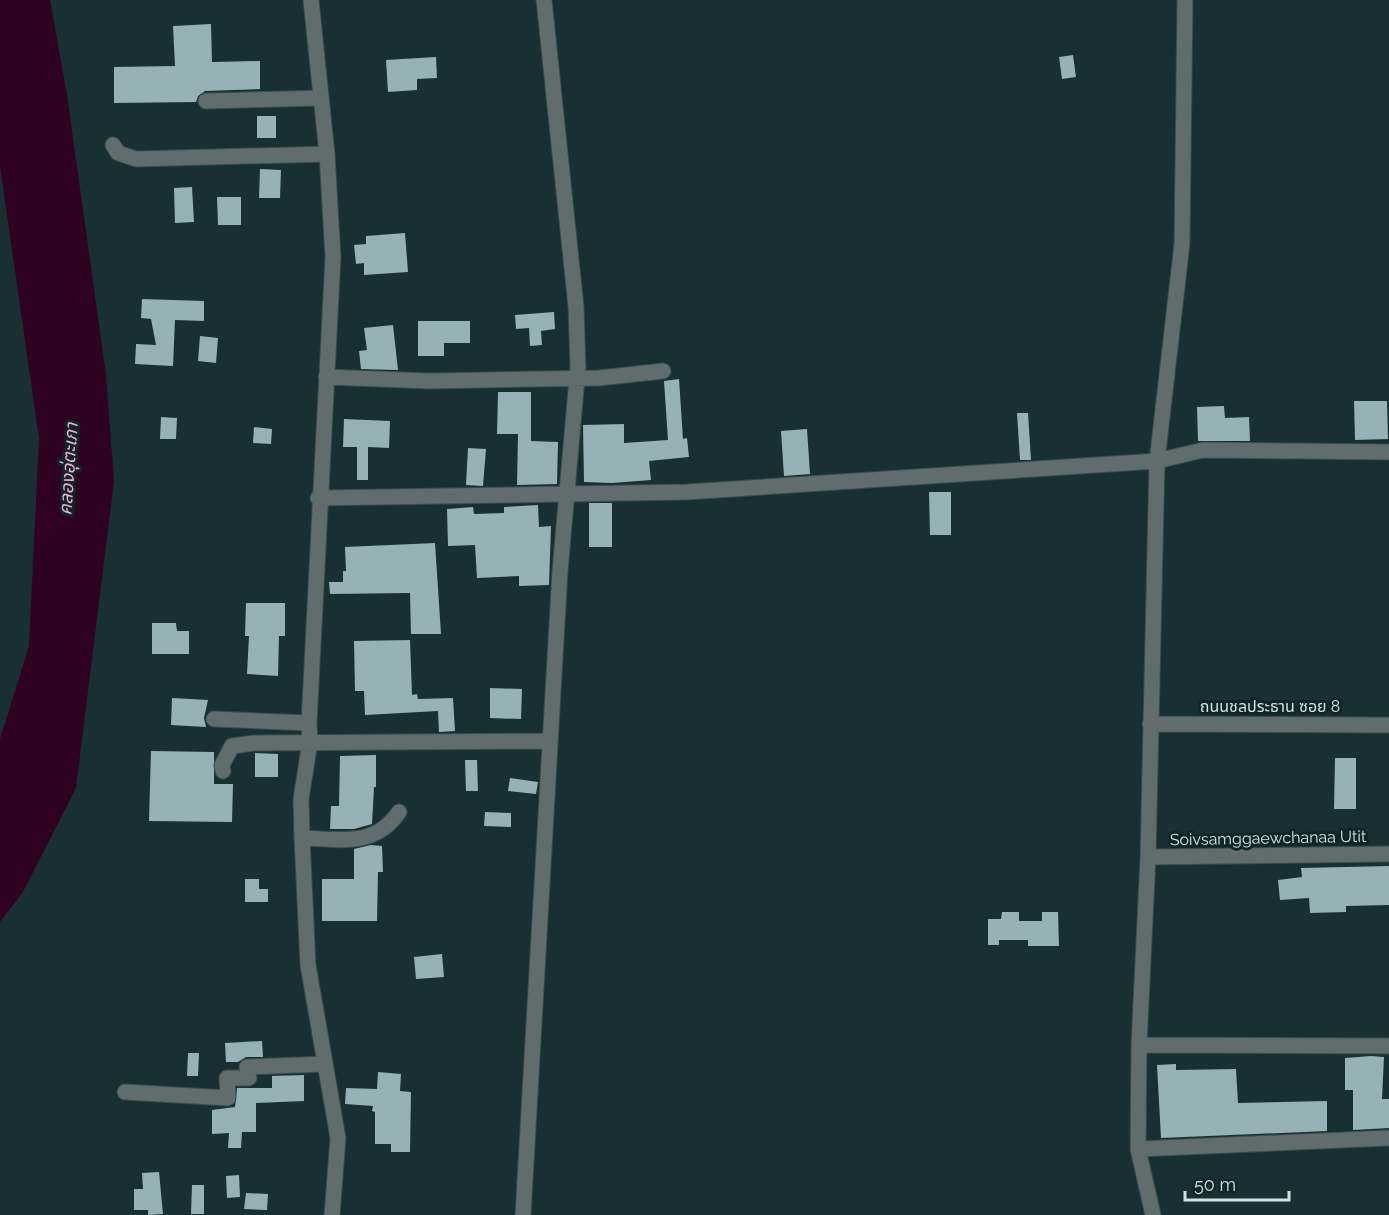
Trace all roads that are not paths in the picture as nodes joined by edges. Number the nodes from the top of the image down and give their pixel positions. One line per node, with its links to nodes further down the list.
1 (311, 0): 4 (street)
2 (544, 0): 10 (street)
3 (1185, 0): 12 (street)
4 (321, 98): 5 (street); 7 (street)
5 (206, 101)
6 (113, 145): 7 (street)
7 (327, 154): 9 (street)
8 (663, 371): 10 (street)
9 (326, 377): 10 (street); 14 (street)
10 (577, 377): 13 (street)
11 (1389, 452): 12 (street)
12 (1157, 461): 13 (street); 17 (street)
13 (567, 495): 14 (street); 19 (street)
14 (318, 498): 16 (street)
15 (214, 719): 16 (street)
16 (309, 723): 20 (street)
17 (1150, 724): 18 (street, ถนนชลประธาน ซอย 8); 25 (street)
18 (1389, 725)
19 (550, 741): 20 (street); 33 (street)
20 (310, 742): 21 (street); 23 (street)
21 (223, 771)
22 (399, 812): 23 (street)
23 (302, 838): 28 (street)
24 (1389, 854): 25 (street, Soivsamggaewchanaa Utit)
25 (1148, 857): 26 (street)
26 (1139, 1045): 27 (street); 31 (street)
27 (1389, 1046)
28 (324, 1064): 29 (street); 32 (street)
29 (126, 1092)
30 (1389, 1138): 31 (street)
31 (1138, 1149): 34 (street)
32 (332, 1215)
33 (523, 1215)
34 (1153, 1215)

